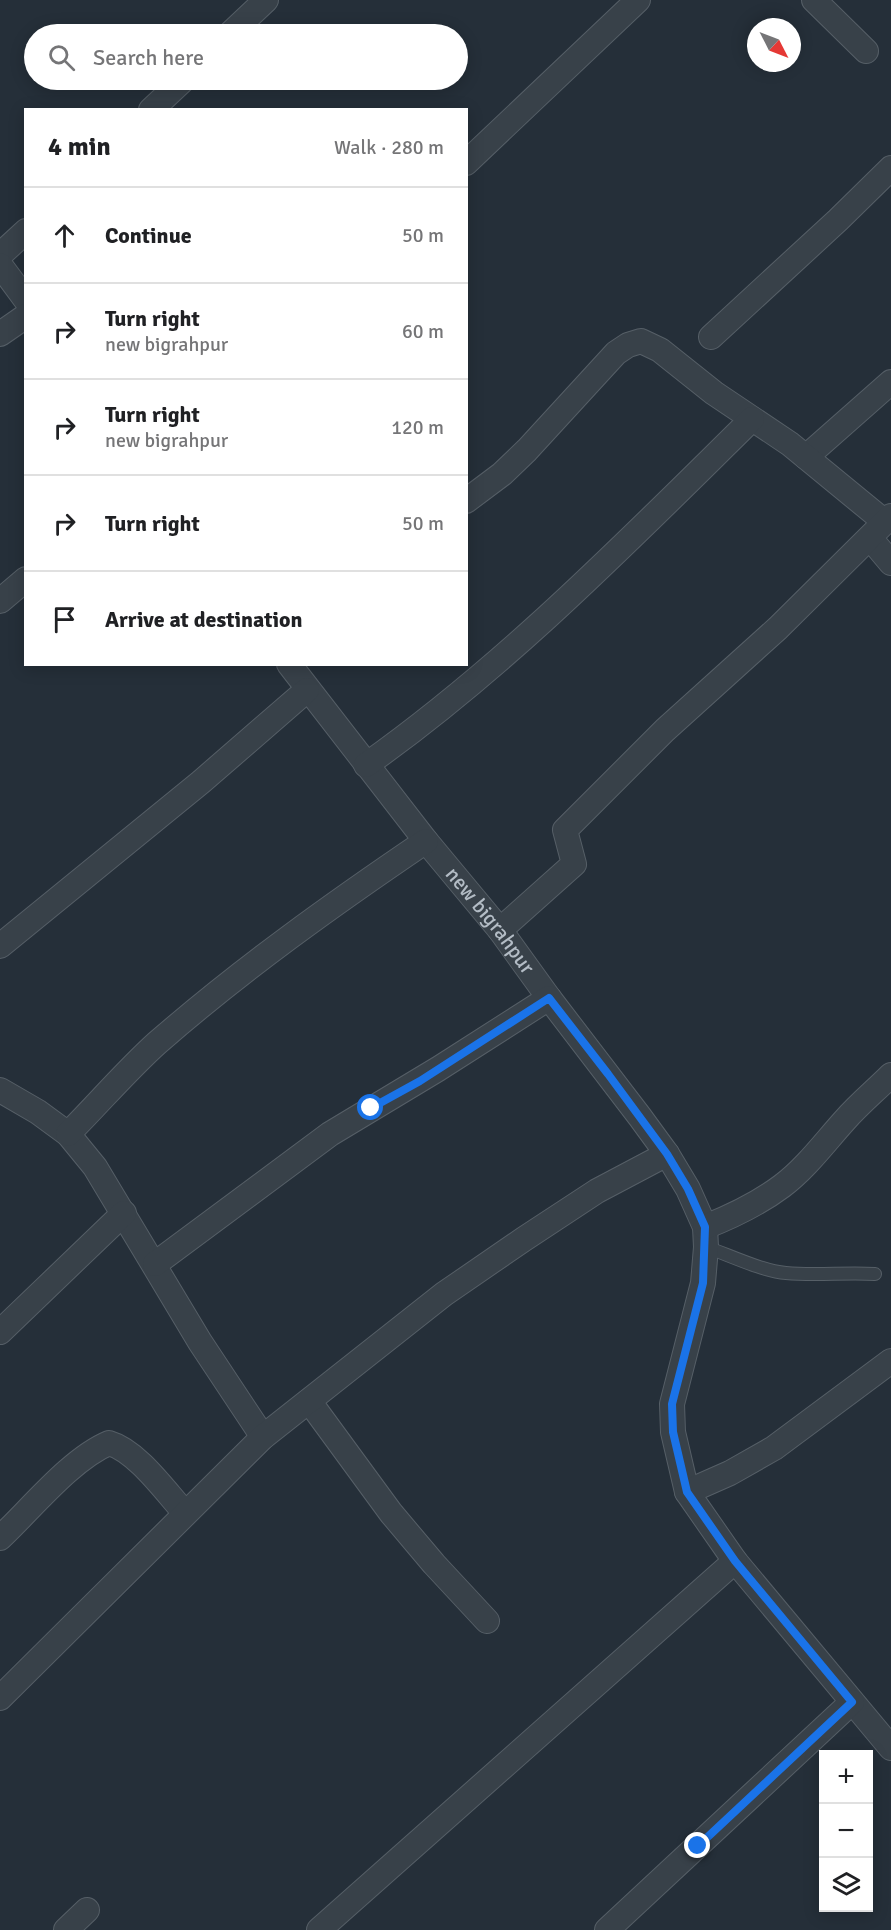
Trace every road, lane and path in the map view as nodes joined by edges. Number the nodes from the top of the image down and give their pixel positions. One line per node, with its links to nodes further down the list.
1 (266, 0): 4 (street)
2 (638, 0): 8 (street)
3 (814, 0): 5 (street)
4 (241, 24)
5 (866, 51)
6 (173, 90): 7 (street)
7 (154, 108)
8 (468, 161)
9 (891, 168): 16 (street)
10 (24, 233): 11 (street)
11 (0, 255)
12 (0, 265): 13 (street)
13 (24, 297)
14 (24, 317): 15 (street)
15 (0, 334)
16 (711, 337)
17 (891, 381): 19 (street)
18 (752, 419): 19 (street); 20 (street); 27 (street)
19 (806, 457): 21 (street)
20 (468, 500)
21 (882, 526): 22 (street); 29 (street)
22 (891, 563)
23 (24, 581): 24 (street)
24 (0, 601)
25 (290, 666): 26 (street, new bigrahpur)
26 (307, 690): 27 (street, new bigrahpur); 30 (street)
27 (366, 765): 28 (street, new bigrahpur)
28 (426, 841): 29 (street, new bigrahpur); 34 (street)
29 (500, 930): 31 (street, new bigrahpur)
30 (0, 946)
31 (549, 998): 35 (street, new bigrahpur); 38 (street)
32 (891, 1075): 37 (street)
33 (0, 1090): 34 (street)
34 (68, 1134): 36 (street)
35 (667, 1154): 37 (street, new bigrahpur); 42 (street)
36 (123, 1213): 38 (street); 40 (street)
37 (705, 1237): 39 (lane); 44 (street, new bigrahpur)
38 (155, 1264): 43 (street)
39 (875, 1274)
40 (0, 1332)
41 (891, 1360): 44 (street)
42 (309, 1401): 43 (street); 48 (street)
43 (263, 1437): 45 (street)
44 (687, 1492): 47 (street, new bigrahpur)
45 (185, 1513): 46 (street); 49 (street)
46 (0, 1538)
47 (735, 1561): 50 (street, new bigrahpur); 54 (street)
48 (487, 1621)
49 (0, 1698)
50 (852, 1702): 51 (street, new bigrahpur); 55 (street)
51 (891, 1748)
52 (87, 1910): 53 (street)
53 (66, 1930)
54 (320, 1930)
55 (607, 1930)

